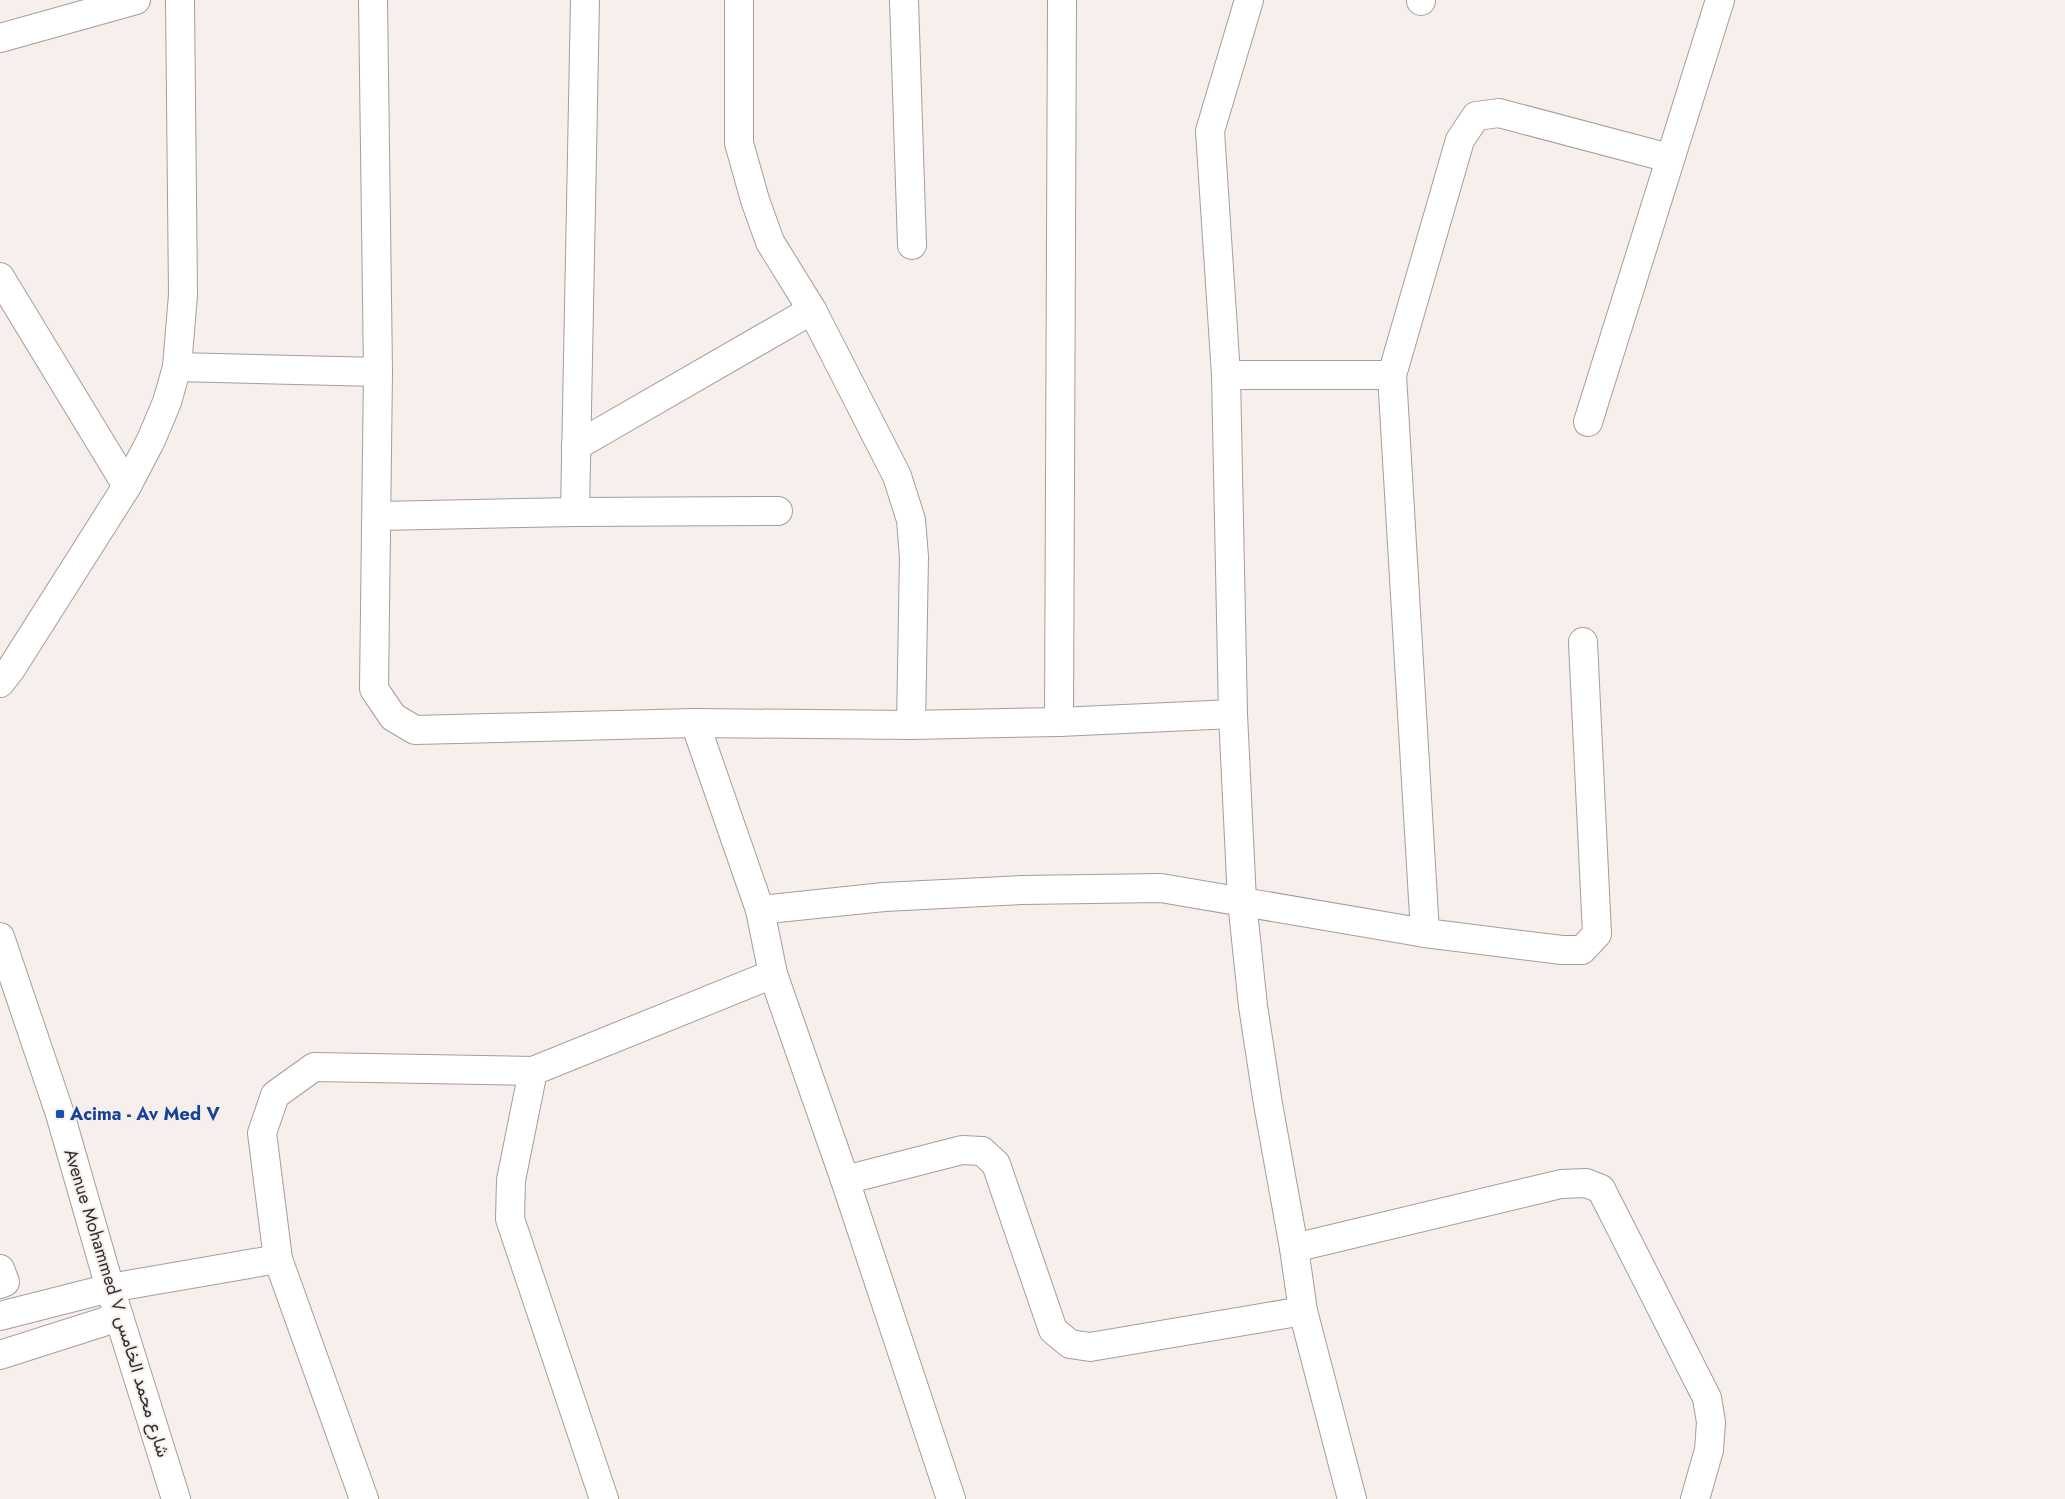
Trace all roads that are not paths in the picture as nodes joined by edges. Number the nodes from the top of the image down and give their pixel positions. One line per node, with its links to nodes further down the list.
1 (136, 0): 10 (street)
2 (180, 0): 15 (street)
3 (373, 0): 16 (street)
4 (585, 0): 20 (street)
5 (739, 0): 14 (street)
6 (904, 0): 12 (street)
7 (1062, 0): 28 (street)
8 (1248, 0): 17 (street)
9 (1720, 0): 11 (street)
10 (0, 38)
11 (1669, 158): 18 (street); 19 (street)
12 (912, 245)
13 (0, 277): 21 (street)
14 (812, 310): 20 (street); 30 (street)
15 (177, 367): 16 (street); 21 (street)
16 (378, 372): 24 (street)
17 (1226, 375): 18 (street); 27 (street)
18 (1392, 376): 33 (street)
19 (1588, 422)
20 (576, 446): 23 (street)
21 (127, 486): 26 (street)
22 (778, 511): 23 (street)
23 (574, 512): 24 (street)
24 (378, 516): 29 (street)
25 (1583, 642): 33 (street)
26 (0, 683)
27 (1233, 714): 28 (street); 31 (street)
28 (1059, 722): 30 (street)
29 (694, 723): 30 (street); 32 (street)
30 (911, 725)
31 (1242, 901): 32 (street); 33 (street); 38 (street)
32 (760, 910): 35 (street)
33 (1425, 932)
34 (0, 937): 42 (street, Avenue Mohammed V شارع محمد الخامس)
35 (774, 974): 36 (street); 37 (street)
36 (533, 1070): 39 (street); 49 (street)
37 (845, 1180): 43 (street); 50 (street)
38 (1294, 1248): 43 (street); 52 (street)
39 (278, 1259): 42 (street); 48 (street)
40 (0, 1269): 41 (street)
41 (0, 1284)
42 (110, 1288): 44 (street); 45 (street, Avenue Mohammed V شارع محمد الخامس)
43 (1303, 1311): 51 (street)
44 (0, 1316)
45 (119, 1317): 46 (street); 47 (street, Avenue Mohammed V شارع محمد الخامس)
46 (0, 1355)
47 (176, 1499)
48 (364, 1499)
49 (604, 1499)
50 (951, 1499)
51 (1352, 1499)
52 (1694, 1499)

